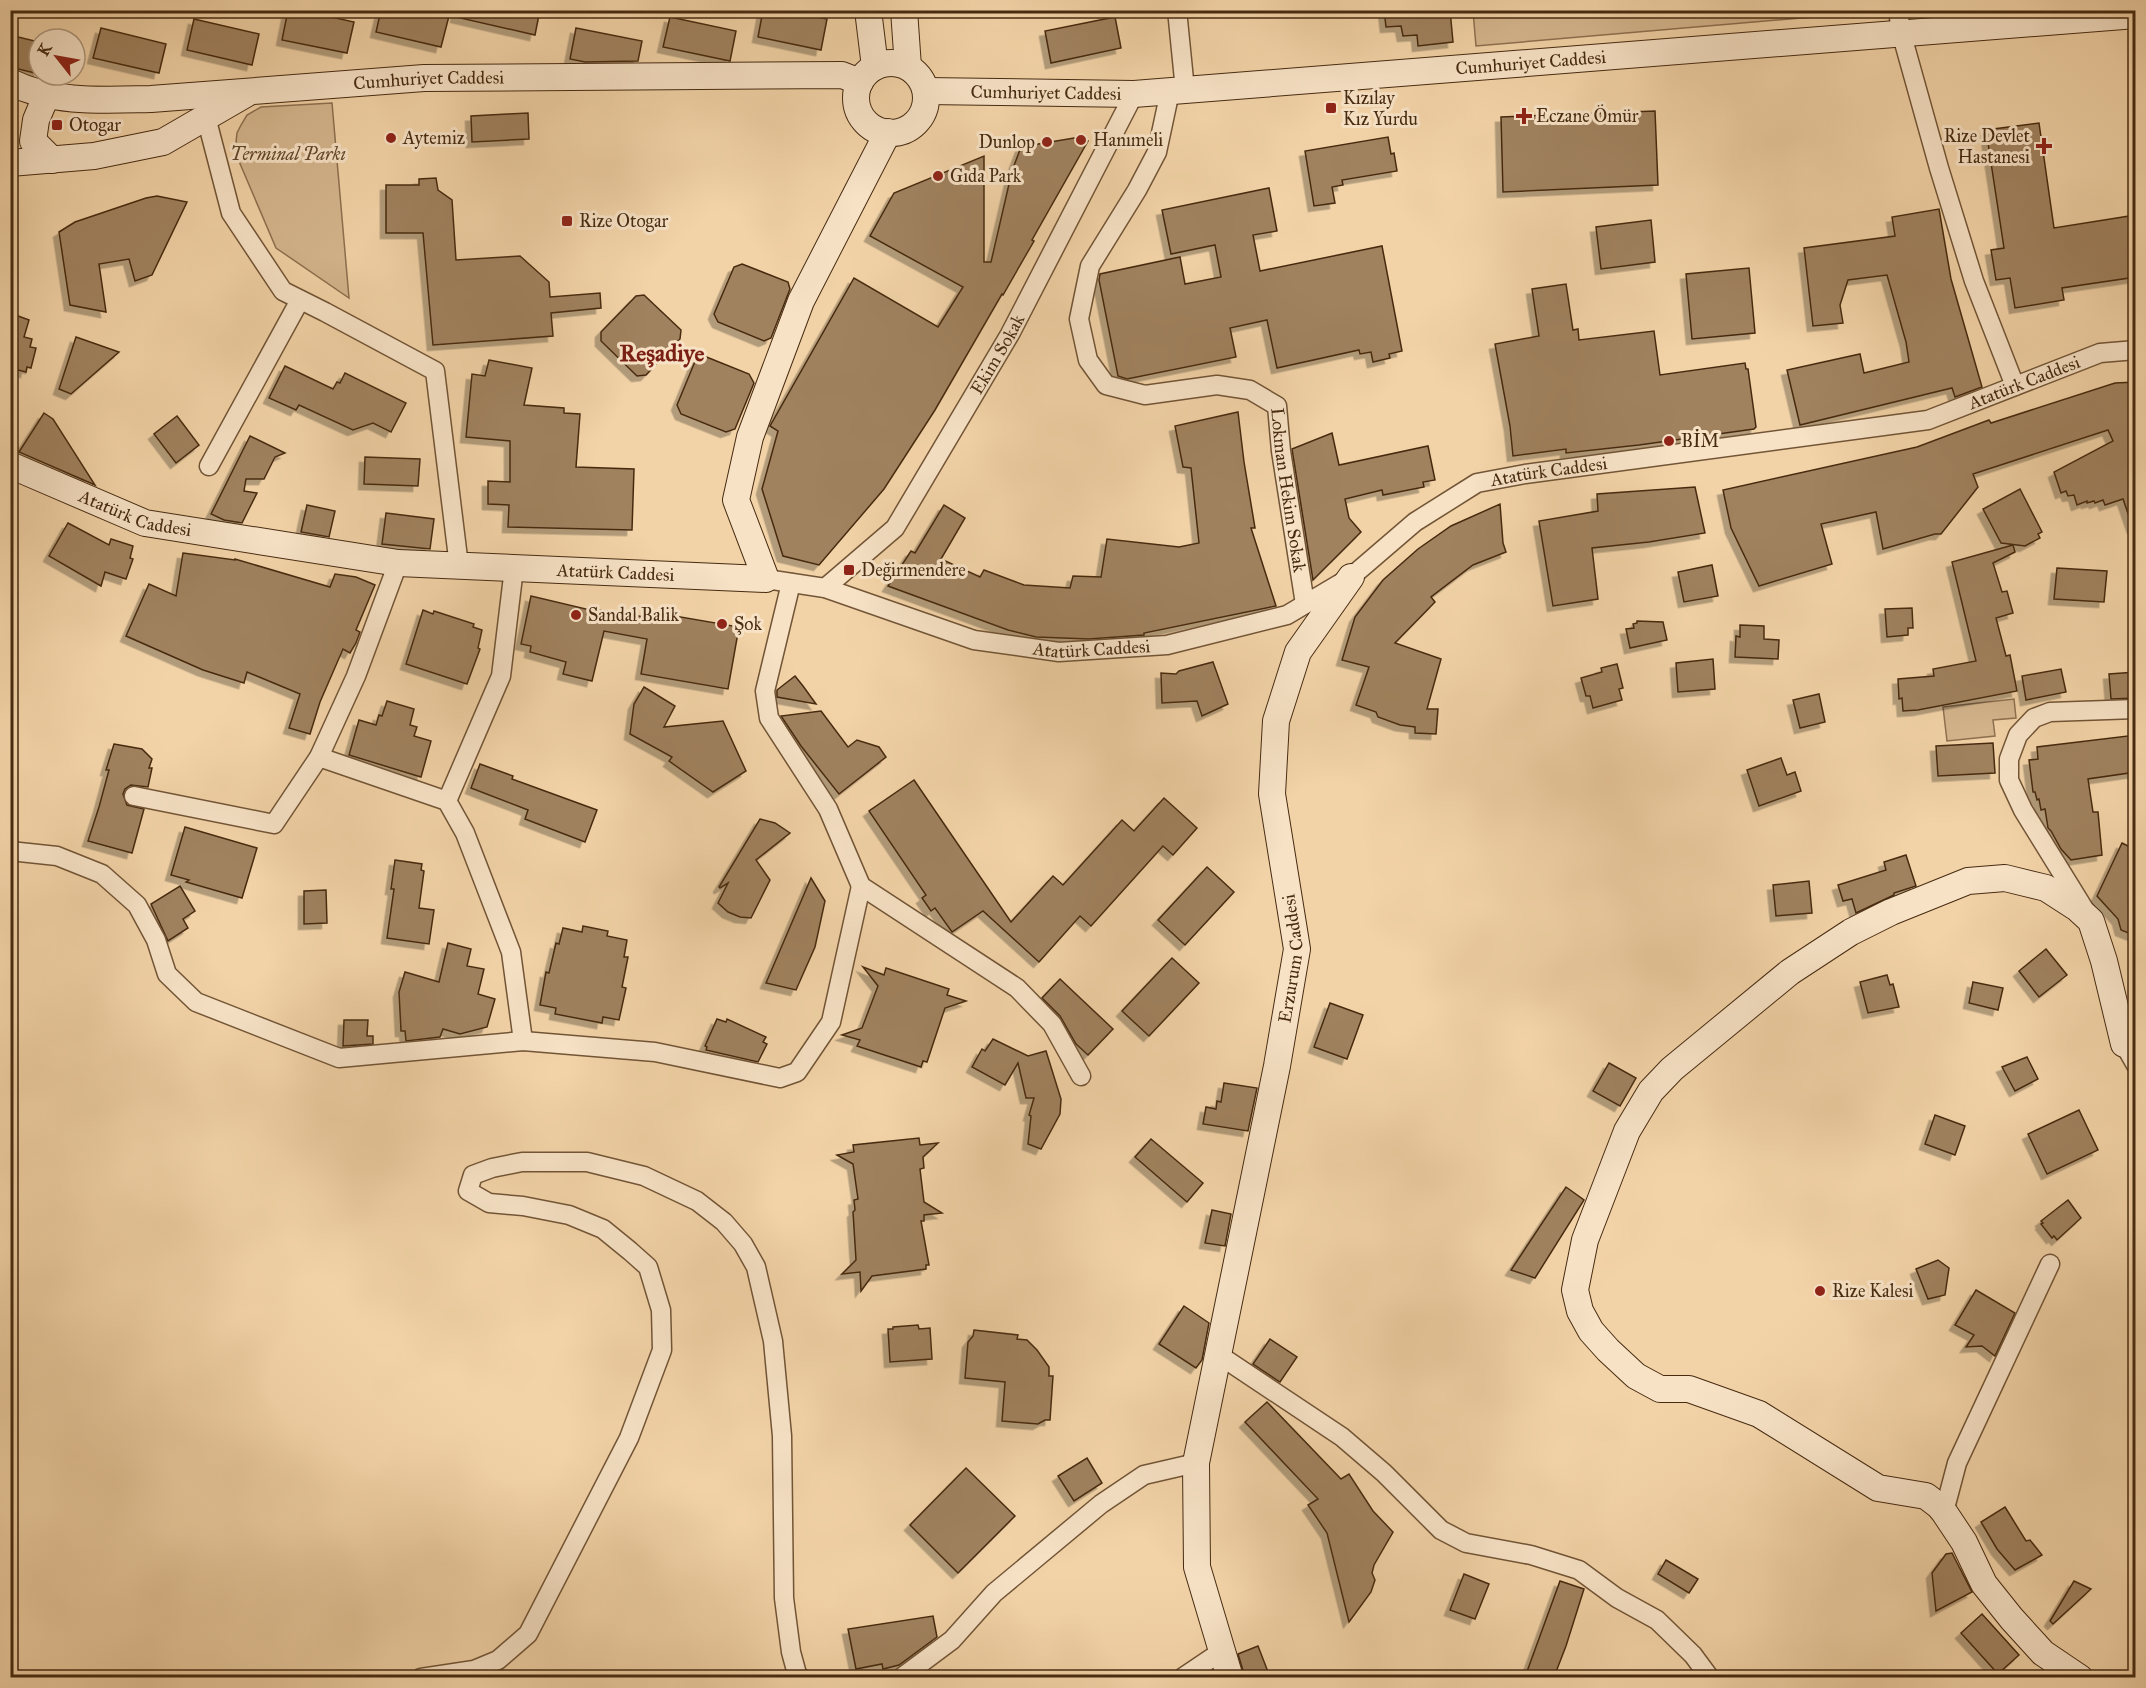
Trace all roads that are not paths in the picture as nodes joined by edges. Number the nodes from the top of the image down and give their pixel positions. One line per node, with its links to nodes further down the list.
1 (868, 10): 7 (street)
2 (904, 10): 6 (street)
3 (1177, 10): 10 (street)
4 (2136, 15): 5 (street, Cumhuriyet Caddesi)
5 (1900, 21): 10 (street, Cumhuriyet Caddesi); 20 (street)
6 (908, 67): 7 (street, Cumhuriyet Caddesi); 11 (street)
7 (867, 74): 9 (street, Cumhuriyet Caddesi); 15 (street)
8 (10, 82): 12 (street)
9 (251, 91): 12 (street); 14 (street, Cumhuriyet Caddesi)
10 (1178, 91): 13 (street, Cumhuriyet Caddesi); 30 (street, Lokman Hekim Sokak)
11 (926, 92): 13 (street, Cumhuriyet Caddesi); 15 (street)
12 (47, 94): 16 (street)
13 (1134, 94): 29 (street, Ekim Sokak)
14 (206, 117): 16 (street, Cumhuriyet Caddesi); 18 (street)
15 (888, 132): 27 (street)
16 (52, 160): 17 (street, Cumhuriyet Caddesi)
17 (10, 163)
18 (300, 300): 22 (street); 24 (street)
19 (2136, 350): 20 (street, Atatürk Caddesi)
20 (2015, 386): 26 (street, Atatürk Caddesi)
21 (10, 465): 23 (street, Atatürk Caddesi)
22 (209, 466)
23 (398, 563): 24 (street, Atatürk Caddesi); 32 (street)
24 (459, 566): 25 (street, Atatürk Caddesi)
25 (514, 568): 27 (street, Atatürk Caddesi); 34 (street)
26 (1351, 577): 30 (street, Atatürk Caddesi); 43 (street, Erzurum Caddesi)
27 (766, 579): 28 (street, Atatürk Caddesi)
28 (791, 583): 29 (street, Atatürk Caddesi); 36 (street)
29 (825, 588): 30 (street, Atatürk Caddesi)
30 (1305, 604)
31 (2136, 709): 37 (street)
32 (319, 757): 33 (street); 34 (street)
33 (134, 796)
34 (447, 801): 39 (street)
35 (10, 851): 39 (street)
36 (861, 886): 39 (street); 41 (street)
37 (2091, 921): 40 (street); 45 (street)
38 (2136, 1011): 40 (street)
39 (523, 1041)
40 (2130, 1055)
41 (1081, 1076)
42 (2050, 1264): 45 (street)
43 (1219, 1355): 44 (street, Erzurum Caddesi); 52 (street)
44 (1196, 1464): 46 (street, Erzurum Caddesi); 49 (street)
45 (1944, 1512): 53 (street)
46 (1222, 1651): 50 (street); 51 (street, Erzurum Caddesi)
47 (421, 1677): 48 (street)
48 (801, 1677)
49 (901, 1677)
50 (1182, 1677)
51 (1230, 1677)
52 (1710, 1677)
53 (2080, 1677)

